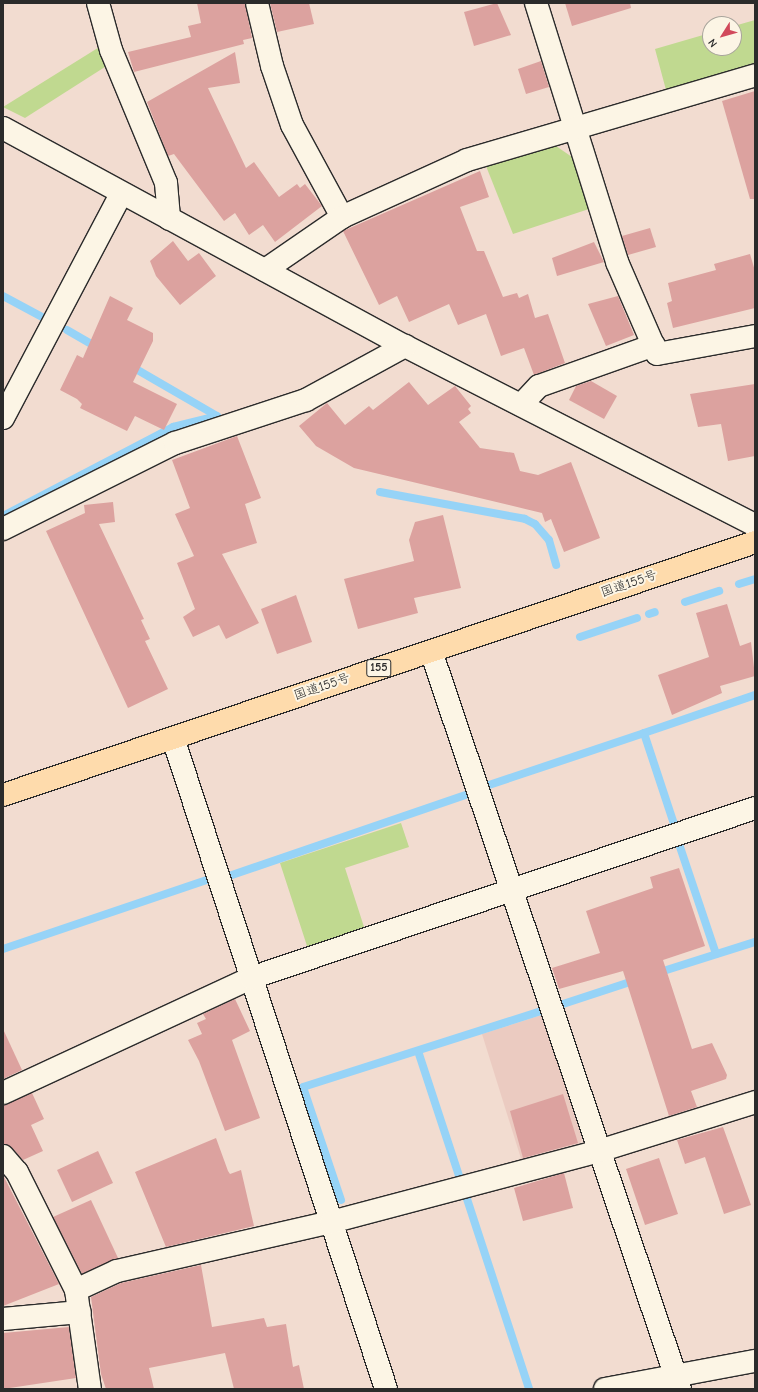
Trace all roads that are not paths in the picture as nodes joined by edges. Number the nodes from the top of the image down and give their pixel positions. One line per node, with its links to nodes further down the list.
1 (98, 3): 9 (street)
2 (257, 3): 8 (street)
3 (536, 3): 6 (street)
4 (755, 75): 6 (street)
5 (3, 128): 7 (street)
6 (576, 130): 8 (street); 12 (street)
7 (121, 194): 9 (street); 15 (street)
8 (342, 217): 10 (street)
9 (169, 219): 10 (street)
10 (265, 270): 13 (street)
11 (755, 336): 12 (street)
12 (654, 345): 14 (street)
13 (405, 346): 14 (street); 17 (street)
14 (521, 405): 16 (street)
15 (3, 418)
16 (755, 525)
17 (3, 529)
18 (755, 542): 19 (highway, 国道155号 / 155)
19 (431, 651): 20 (highway, 国道155号 / 155); 23 (street)
20 (173, 738): 21 (highway, 国道155号 / 155); 24 (street)
21 (3, 795)
22 (755, 808): 23 (street)
23 (512, 891): 24 (street); 27 (street)
24 (251, 978): 25 (street); 29 (street)
25 (3, 1093)
26 (755, 1102): 27 (street)
27 (599, 1151): 29 (street); 34 (street)
28 (3, 1156): 30 (street)
29 (331, 1222): 30 (street); 36 (street)
30 (76, 1290): 31 (street)
31 (80, 1312): 32 (street); 35 (street)
32 (3, 1319)
33 (755, 1361): 34 (street)
34 (678, 1383): 37 (street)
35 (90, 1389)
36 (386, 1389)
37 (605, 1389)

